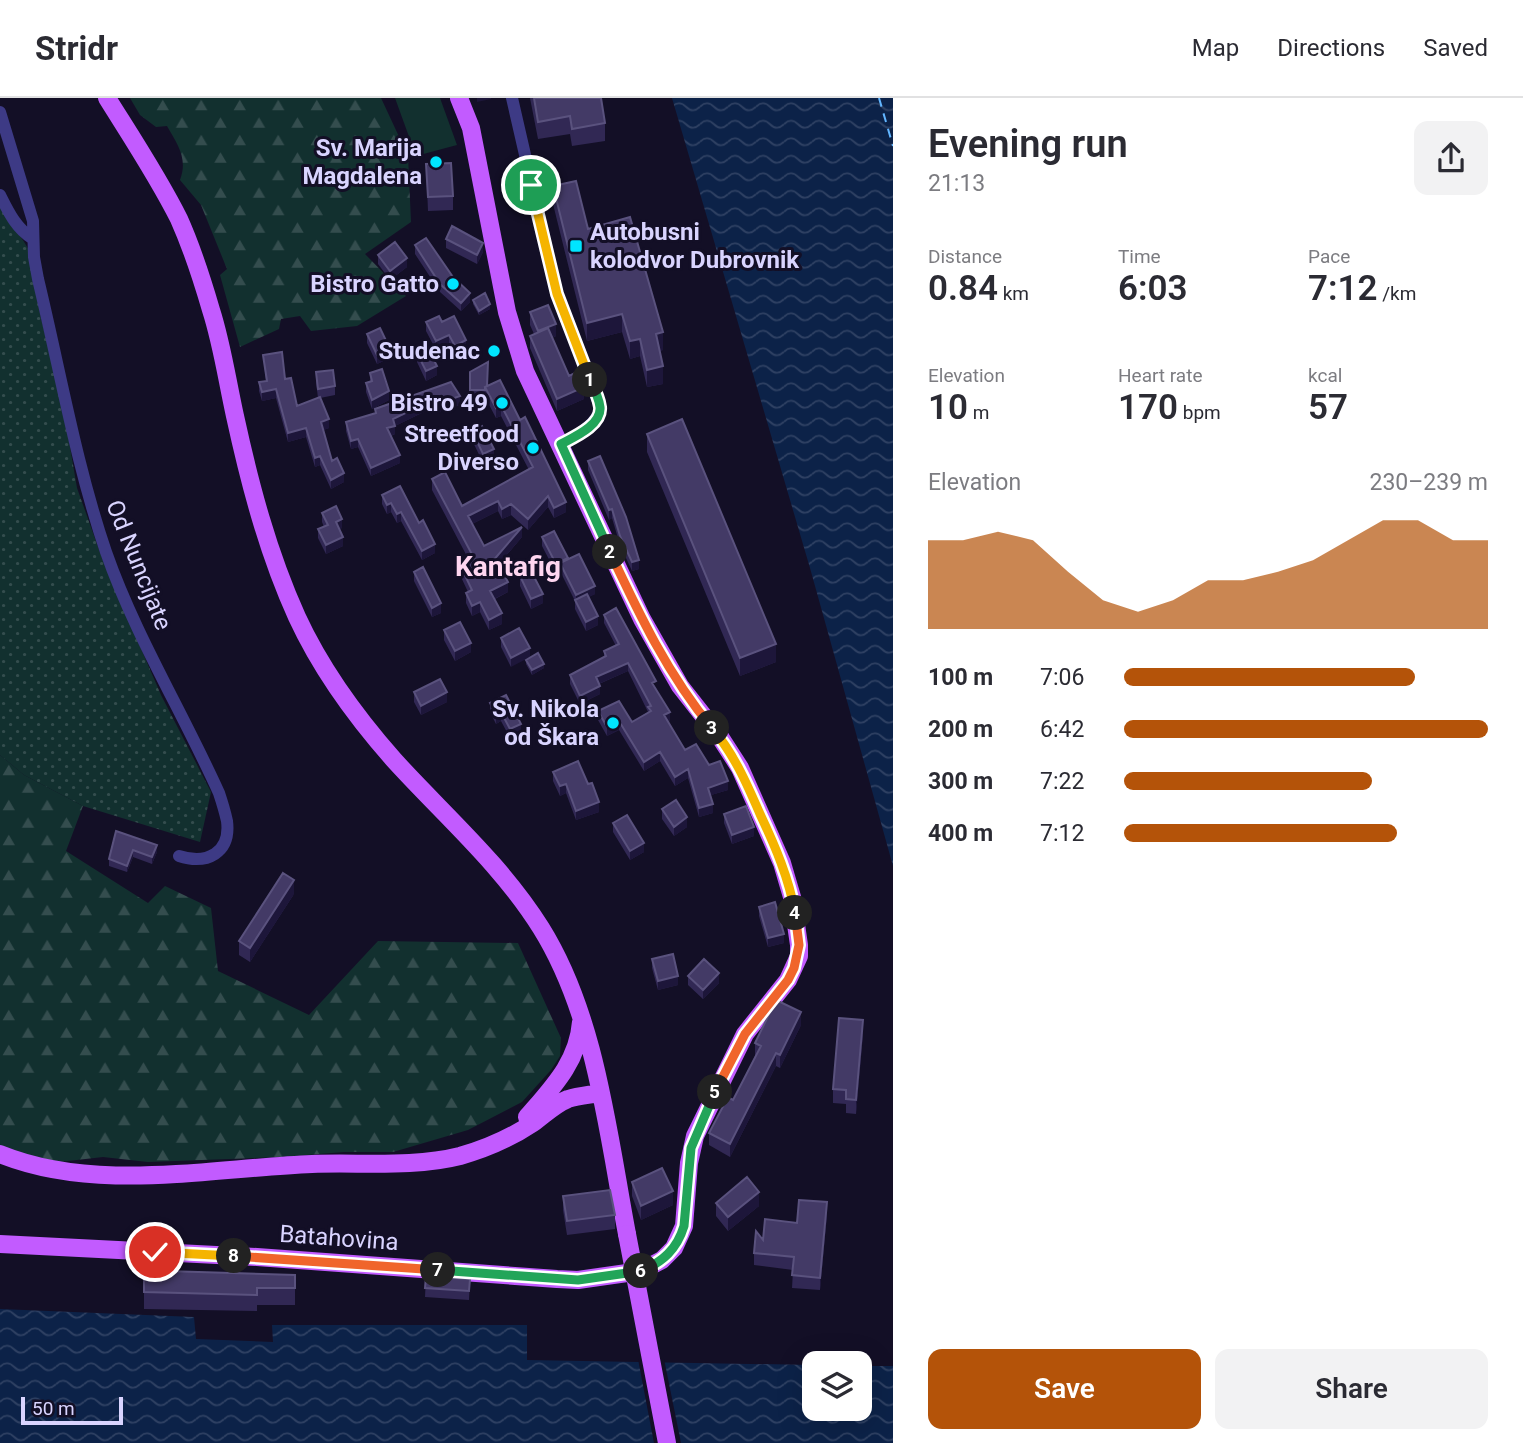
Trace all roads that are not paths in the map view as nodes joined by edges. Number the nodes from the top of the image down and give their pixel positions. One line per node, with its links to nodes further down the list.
1 (107, 98): 9 (main road)
2 (459, 98): 7 (main road)
3 (512, 98): 7 (street)
4 (0, 112): 6 (street, Od Nuncijate)
5 (0, 195): 6 (street)
6 (33, 239): 8 (street, Od Nuncijate)
7 (561, 444): 14 (main road, Batahovina)
8 (179, 856)
9 (582, 1018): 10 (main road); 11 (main road)
10 (554, 1088): 11 (main road); 12 (main road)
11 (599, 1089): 12 (main road); 15 (main road, bridge)
12 (514, 1133): 13 (main road)
13 (0, 1154)
14 (0, 1244)
15 (667, 1443)

